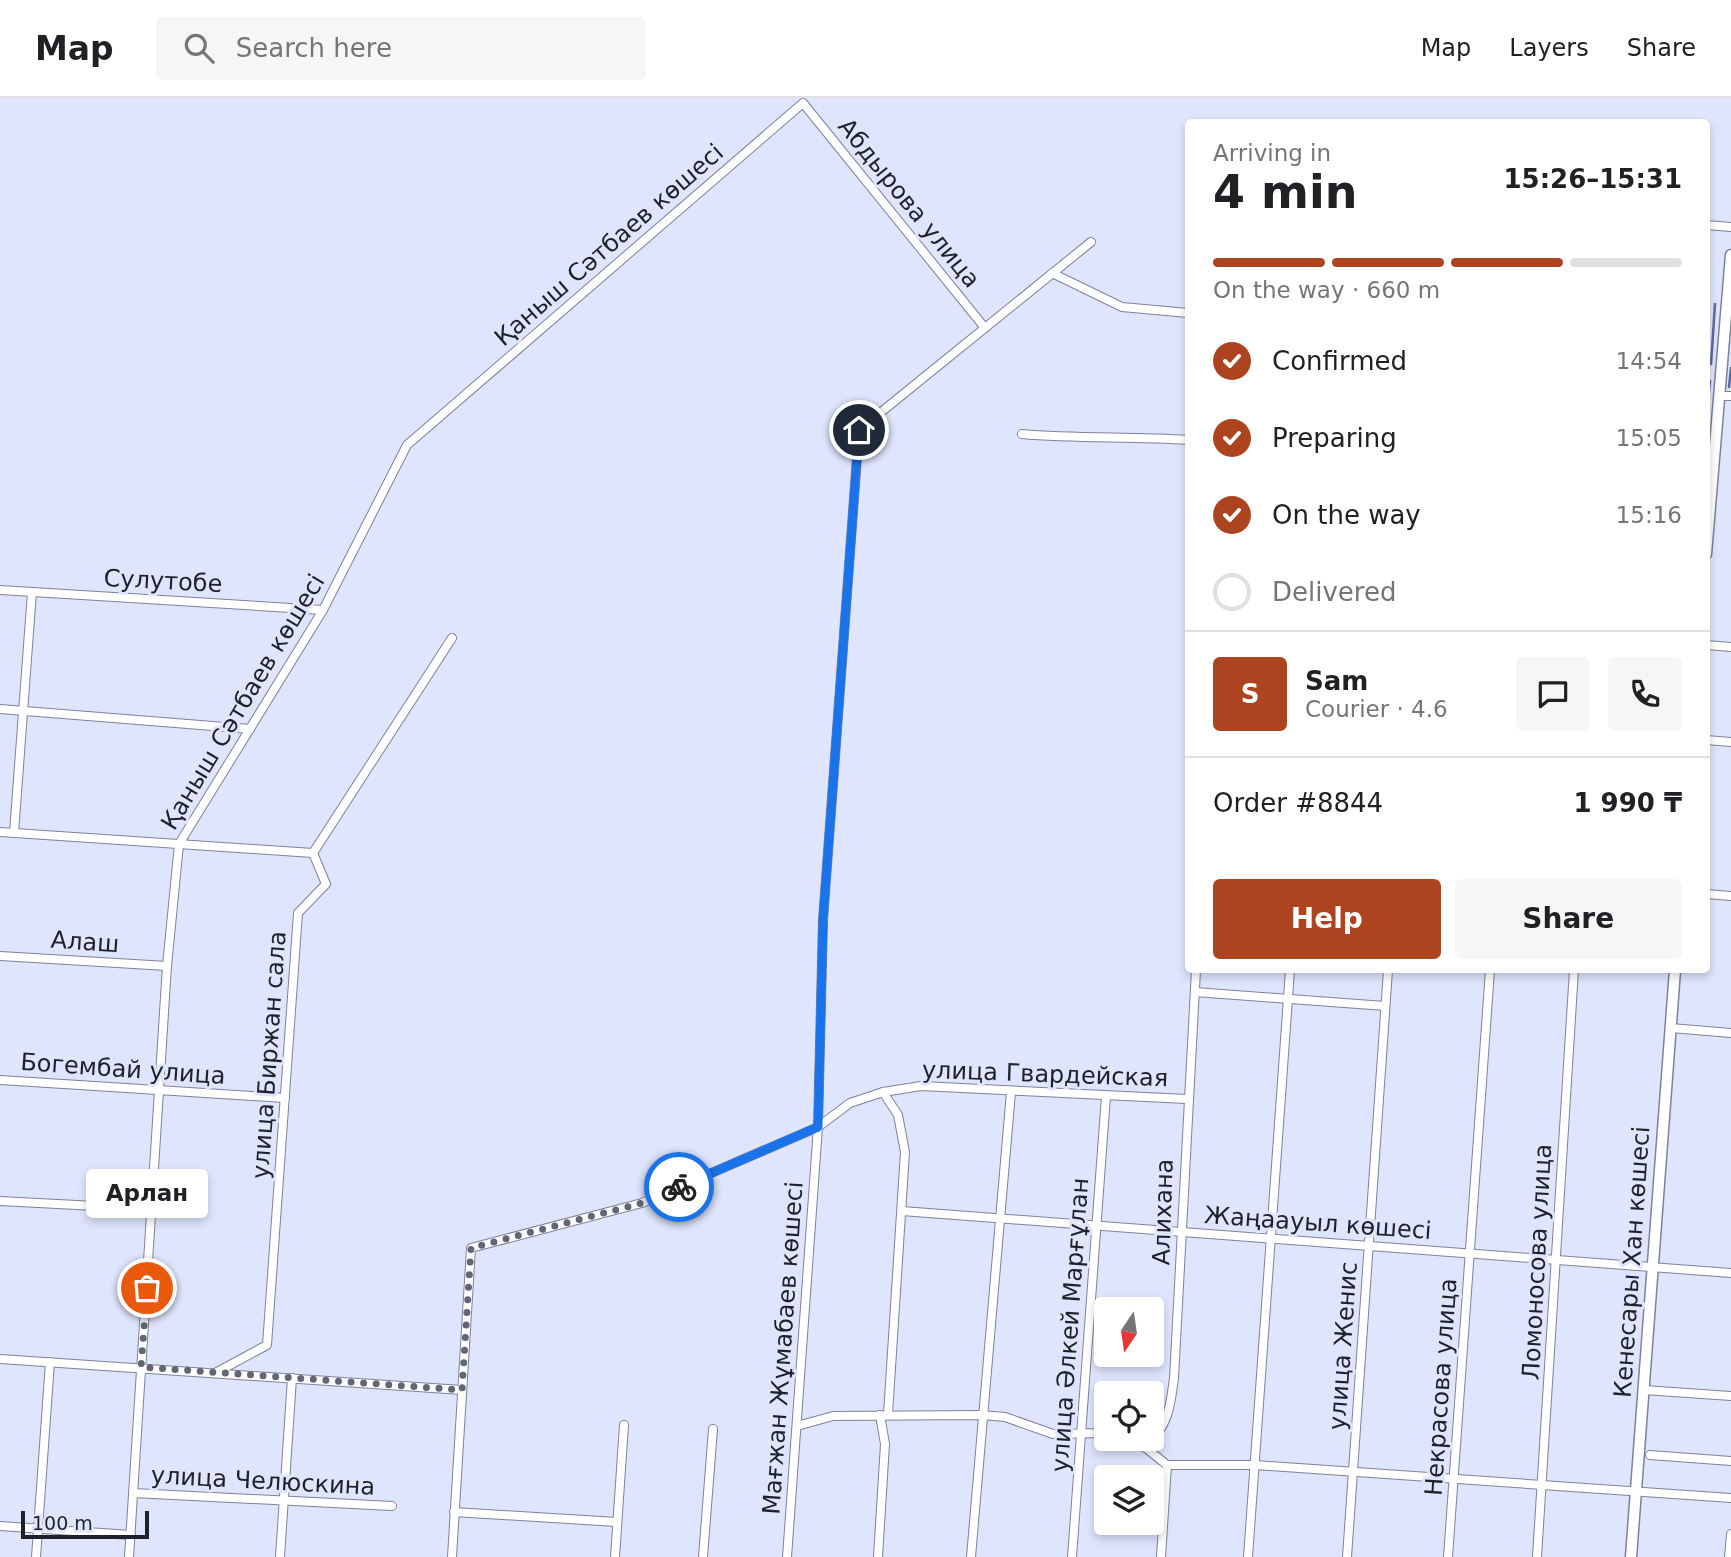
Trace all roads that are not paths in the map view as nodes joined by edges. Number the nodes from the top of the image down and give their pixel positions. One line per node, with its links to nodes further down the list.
1 (803, 103): 8 (street, Абдырова улица); 15 (street, Қаныш Сәтбаев көшесі)
2 (1710, 225): 3 (street)
3 (1731, 227)
4 (1091, 242): 6 (street)
5 (1731, 255): 9 (main road)
6 (1052, 273): 7 (street); 8 (street)
7 (1185, 313)
8 (985, 328): 50 (street, Мағжан Жұмабаев көшесі)
9 (1725, 396): 12 (main road)
10 (1023, 434): 11 (street)
11 (1185, 440)
12 (1710, 521)
13 (0, 590): 14 (street, Сулутобе)
14 (32, 592): 15 (street, Сулутобе); 20 (street)
15 (323, 610): 21 (street, Қаныш Сәтбаев көшесі)
16 (452, 638): 27 (street)
17 (1710, 645): 18 (street)
18 (1731, 647)
19 (0, 709): 20 (street)
20 (24, 711): 21 (street); 25 (street)
21 (250, 729): 26 (street, Қаныш Сәтбаев көшесі)
22 (1710, 740): 23 (street)
23 (1731, 742)
24 (0, 832): 25 (street)
25 (14, 833): 26 (street)
26 (179, 845): 27 (street); 31 (street, Қаныш Сәтбаев көшесі)
27 (313, 853): 48 (street, улица Биржан сала)
28 (1710, 894): 29 (street)
29 (1731, 896)
30 (0, 956): 31 (street, Алаш)
31 (167, 966): 44 (street, Қаныш Сәтбаев көшесі)
32 (1196, 973): 38 (street, Алихана)
33 (1290, 973): 39 (street)
34 (1388, 973): 40 (street, улица Женис)
35 (1490, 973): 59 (street, Некрасова улица)
36 (1574, 973): 60 (street, Ломоносова улица)
37 (1675, 973): 41 (main road, Кенесары Хан көшесі)
38 (1195, 992): 39 (street); 49 (street, Алихана)
39 (1288, 999): 40 (street); 57 (street)
40 (1385, 1006): 58 (street, улица Женис)
41 (1671, 1028): 42 (street); 61 (main road, Кенесары Хан көшесі)
42 (1731, 1033)
43 (0, 1080): 44 (street, Богембай улица)
44 (161, 1091): 48 (street, Богембай улица); 52 (street, Қаныш Сәтбаев көшесі)
45 (883, 1092): 46 (street, улица Гвардейская); 50 (street, улица Гвардейская); 53 (street)
46 (1011, 1092): 47 (street, улица Гвардейская); 54 (street)
47 (1106, 1096): 49 (street, улица Гвардейская); 55 (street, улица Әлкей Марғұлан)
48 (285, 1098): 66 (street, улица Биржан сала)
49 (1187, 1098): 56 (street, Алихана)
50 (818, 1127): 68 (street, улица Гвардейская); 74 (street, Мағжан Жұмабаев көшесі)
51 (0, 1201): 52 (street)
52 (153, 1209): 65 (street, Қаныш Сәтбаев көшесі)
53 (902, 1211): 54 (street, Жаңаауыл көшесі); 71 (street)
54 (999, 1218): 55 (street, Жаңаауыл көшесі); 72 (street)
55 (1095, 1226): 56 (street, Жаңаауыл көшесі); 77 (street, улица Әлкей Марғұлан)
56 (1182, 1233): 57 (street, Жаңаауыл көшесі); 75 (street, Алихана)
57 (1271, 1240): 58 (street, Жаңаауыл көшесі); 83 (street)
58 (1369, 1246): 59 (street, Жаңаауыл көшесі); 84 (street, улица Женис)
59 (1471, 1253): 60 (street, Жаңаауыл көшесі); 85 (street, Некрасова улица)
60 (1557, 1259): 61 (street, Жаңаауыл көшесі); 86 (street, Ломоносова улица)
61 (1651, 1266): 62 (street, Жаңаауыл көшесі); 69 (main road, Кенесары Хан көшесі)
62 (1731, 1273)
63 (0, 1359): 64 (street)
64 (50, 1362): 65 (street); 95 (street)
65 (141, 1367): 66 (street); 88 (street, Қаныш Сәтбаев көшесі)
66 (217, 1373): 67 (street)
67 (292, 1378): 68 (street); 90 (street)
68 (462, 1390): 92 (street)
69 (1644, 1390): 70 (street); 87 (main road, Кенесары Хан көшесі)
70 (1731, 1396)
71 (884, 1414): 72 (street); 74 (street); 105 (street)
72 (982, 1415): 77 (street); 106 (street)
73 (624, 1425): 93 (street)
74 (797, 1426): 104 (street, Мағжан Жұмабаев көшесі)
75 (1164, 1427)
76 (713, 1429): 103 (street)
77 (1083, 1434): 78 (street); 107 (street, улица Әлкей Марғұлан)
78 (1094, 1434)
79 (1150, 1451): 82 (street)
80 (1650, 1455): 81 (street)
81 (1731, 1461)
82 (1167, 1465): 83 (street); 108 (street)
83 (1255, 1465): 84 (street); 109 (street)
84 (1353, 1471): 85 (street); 110 (street, улица Женис)
85 (1453, 1479): 86 (street); 111 (street, Некрасова улица)
86 (1543, 1485): 87 (street); 112 (street, Ломоносова улица)
87 (1635, 1492): 89 (street); 113 (main road, Кенесары Хан көшесі)
88 (133, 1493): 90 (street, улица Челюскина); 97 (street, Қаныш Сәтбаев көшесі)
89 (1731, 1498)
90 (284, 1499): 91 (street, улица Челюскина); 100 (street)
91 (392, 1506)
92 (454, 1512): 93 (street); 101 (street)
93 (617, 1522): 102 (street)
94 (0, 1526): 95 (street)
95 (38, 1529): 97 (street); 98 (street)
96 (1731, 1534): 114 (street)
97 (131, 1535): 99 (street, Қаныш Сәтбаев көшесі)
98 (36, 1557)
99 (129, 1557)
100 (280, 1557)
101 (452, 1557)
102 (615, 1557)
103 (704, 1557)
104 (787, 1557)
105 (877, 1557)
106 (971, 1557)
107 (1072, 1557)
108 (1161, 1557)
109 (1248, 1557)
110 (1347, 1557)
111 (1448, 1557)
112 (1537, 1557)
113 (1630, 1557)
114 (1729, 1557)

